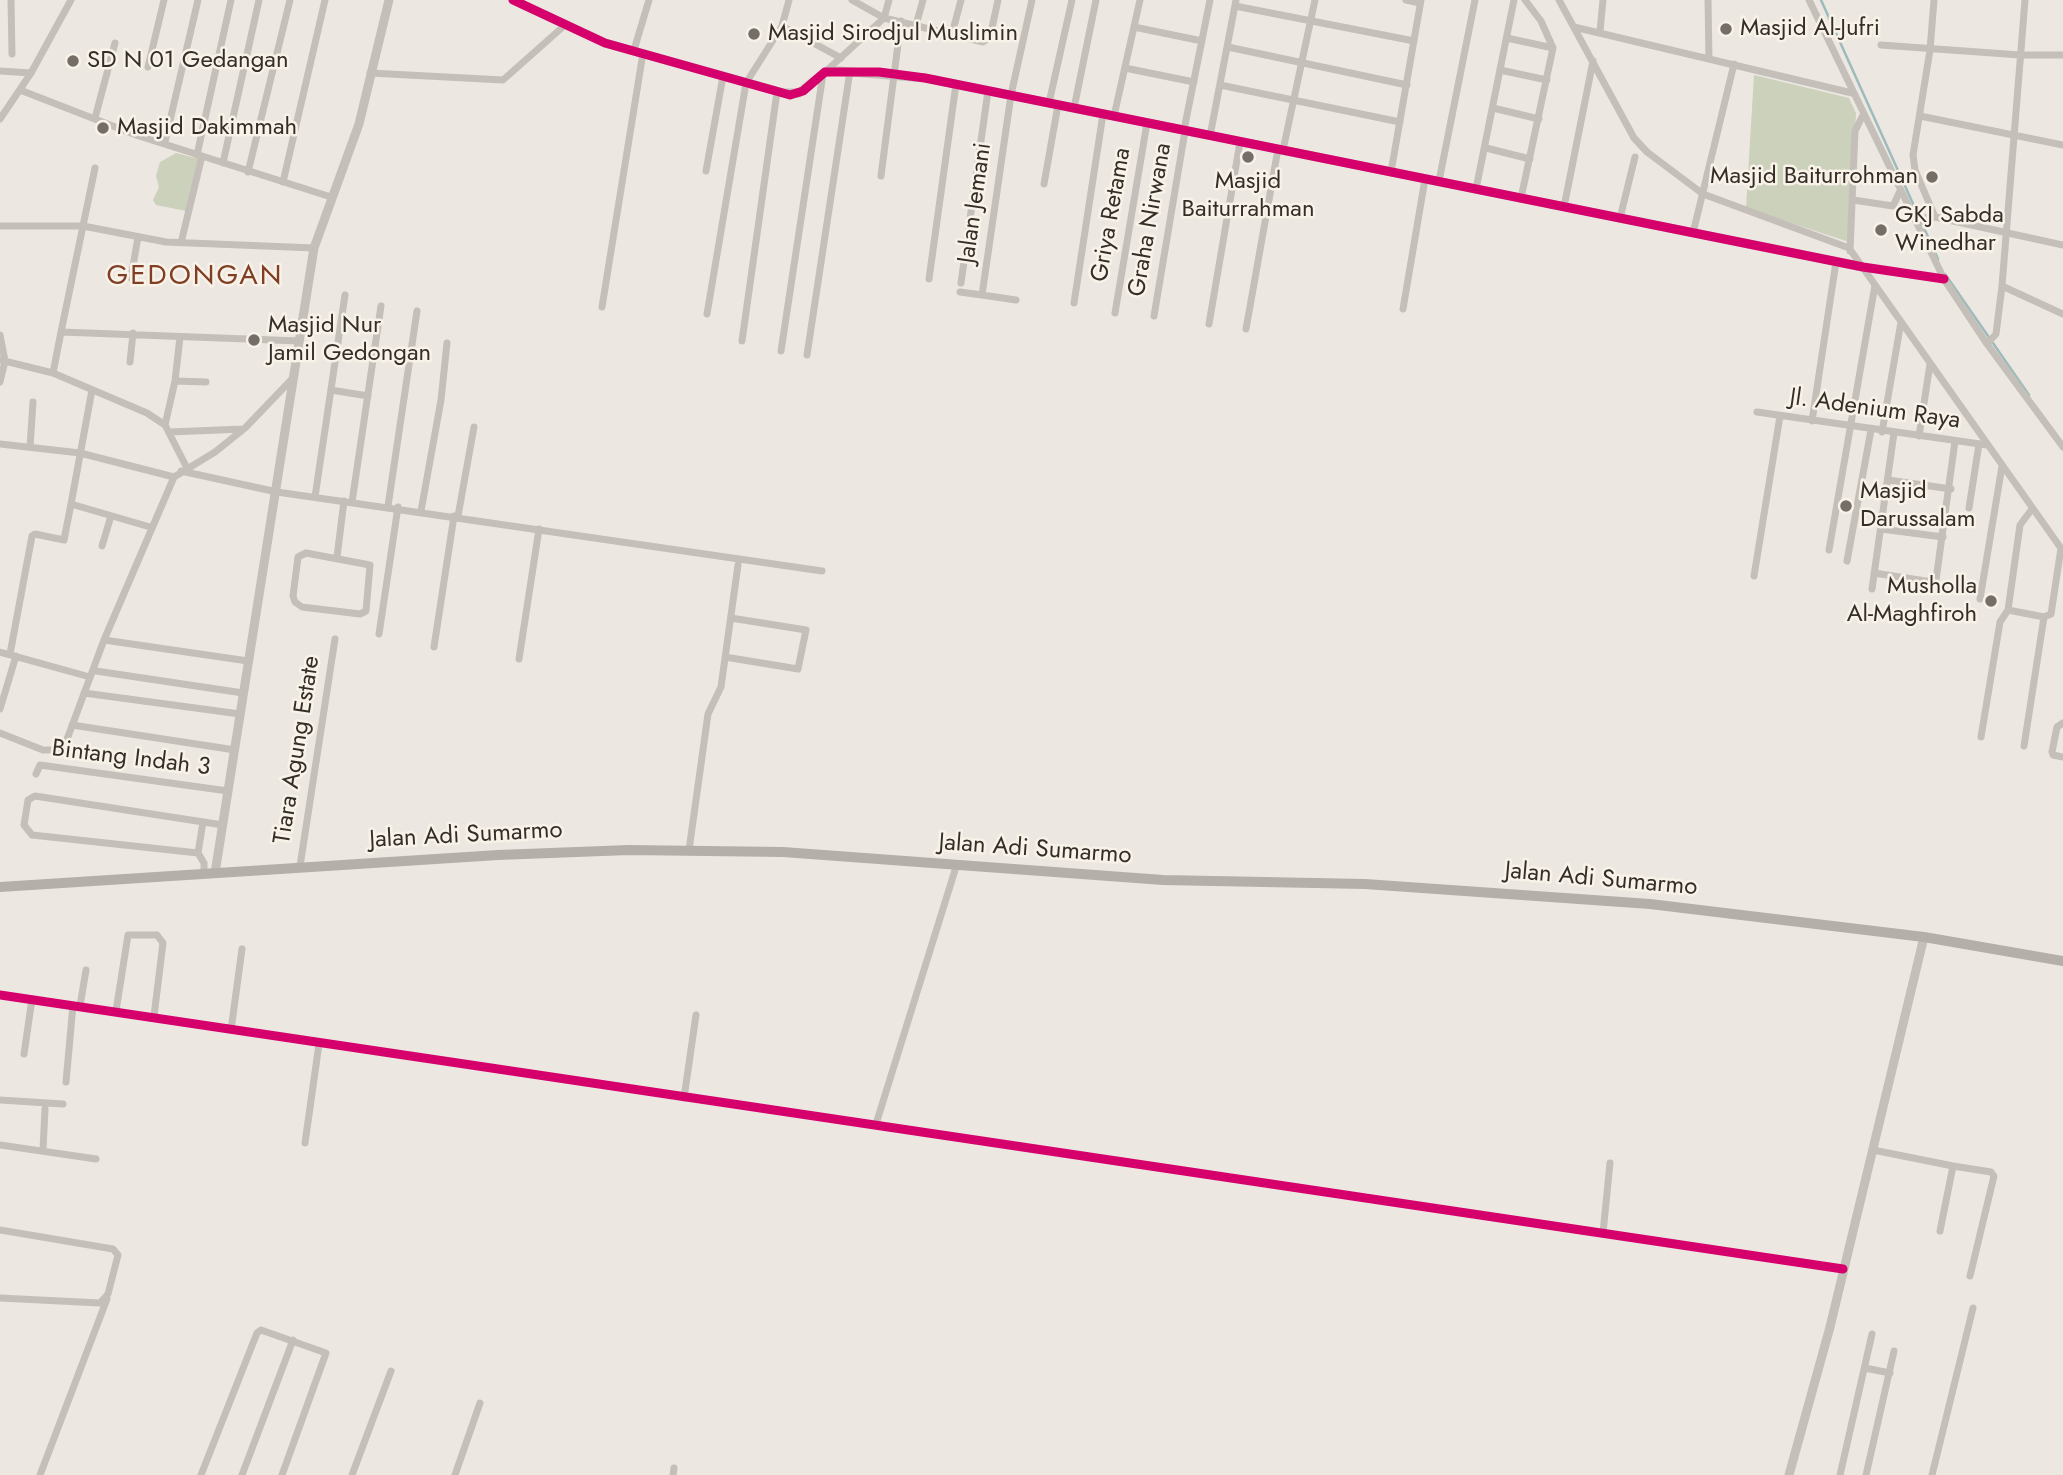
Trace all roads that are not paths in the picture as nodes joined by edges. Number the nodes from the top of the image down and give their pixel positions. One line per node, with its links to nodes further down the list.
1 (11, 0): 56 (street)
2 (71, 0): 70 (street)
3 (164, 0): 64 (street)
4 (198, 0): 101 (street)
5 (231, 0): 106 (street)
6 (259, 0): 109 (street)
7 (290, 0): 112 (street)
8 (326, 0): 117 (street)
9 (389, 0): 69 (street)
10 (513, 0): 36 (street)
11 (649, 0): 55 (street)
12 (789, 0): 42 (street)
13 (852, 0): 37 (street)
14 (889, 0): 37 (street)
15 (923, 0): 41 (street)
16 (961, 0): 46 (street)
17 (998, 0): 46 (street)
18 (1032, 0): 84 (street, Jalan Jemani)
19 (1072, 0): 86 (street)
20 (1096, 0): 87 (street)
21 (1140, 0): 43 (street)
22 (1209, 0): 48 (street, Graha Nirwana)
23 (1315, 0): 39 (street)
24 (1406, 0): 34 (street)
25 (1475, 0): 116 (street)
26 (1514, 0): 47 (street)
27 (1525, 0): 53 (street)
28 (1559, 0): 44 (street)
29 (1603, 0): 45 (street)
30 (1708, 0): 60 (street)
31 (1809, 0): 83 (street)
32 (1934, 0): 54 (street)
33 (2025, 0): 57 (street)
34 (1421, 1): 49 (street)
35 (1235, 3): 39 (street); 52 (street)
36 (533, 4): 40 (street)
37 (884, 18): 38 (street); 59 (street)
38 (901, 21): 41 (street); 72 (street)
39 (1310, 22): 49 (street); 62 (street)
40 (565, 24): 55 (street); 69 (street)
41 (916, 25): 46 (street)
42 (782, 26): 59 (street); 76 (street)
43 (1134, 27): 48 (street); 65 (street)
44 (1574, 27): 45 (street); 61 (street)
45 (1600, 31): 60 (street)
46 (952, 34)
47 (1507, 38): 53 (street); 66 (street)
48 (1202, 41): 75 (street, Graha Nirwana)
49 (1414, 41): 79 (street)
50 (115, 43): 93 (street)
51 (1881, 45): 54 (street)
52 (1228, 47): 62 (street); 78 (street)
53 (1553, 48): 74 (street)
54 (1930, 50): 57 (street); 92 (street)
55 (638, 51): 73 (street); 150 (street)
56 (12, 54)
57 (2020, 55): 58 (street); 99 (street)
58 (2063, 55)
59 (841, 58): 71 (street)
60 (1709, 59): 63 (street)
61 (1593, 60): 121 (street); 125 (street)
62 (1302, 62): 79 (street); 85 (street)
63 (1734, 64): 83 (street); 121 (street)
64 (148, 67)
65 (1125, 68): 75 (street); 91 (street)
66 (1500, 70): 74 (street); 88 (street)
67 (0, 71): 70 (street)
68 (850, 71): 71 (street); 72 (street); 169 (street)
69 (370, 72): 122 (street)
70 (30, 73): 80 (street)
71 (824, 73): 82 (street); 168 (street)
72 (895, 73): 77 (street); 114 (street)
73 (723, 76): 76 (street); 111 (street)
74 (1547, 80): 95 (street)
75 (1194, 82): 98 (street, Graha Nirwana)
76 (746, 83): 82 (street); 154 (street)
77 (956, 85): 81 (street); 141 (street)
78 (1220, 85): 85 (street); 100 (street)
79 (1407, 85): 96 (street)
80 (20, 90): 93 (street); 94 (street)
81 (988, 91): 84 (street); 146 (street, Jalan Jemani)
82 (777, 92): 166 (street)
83 (1852, 93): 90 (street)
84 (1011, 95): 86 (street); 146 (street, Jalan Jemani)
85 (1293, 102): 96 (street); 105 (street)
86 (1054, 104): 87 (street); 118 (street)
87 (1074, 108): 89 (street)
88 (1493, 108): 95 (street); 104 (street)
89 (1103, 114): 91 (street); 148 (street)
90 (1863, 115): 120 (street); 124 (street)
91 (1114, 116): 97 (street)
92 (1920, 116): 99 (street); 126 (street)
93 (95, 118): 106 (street)
94 (0, 119)
95 (1539, 119): 108 (street)
96 (1400, 122): 113 (street)
97 (1147, 123): 98 (street); 153 (street, Griya Retama)
98 (1185, 131): 100 (street); 156 (street, Graha Nirwana)
99 (2014, 134): 103 (street); 132 (street)
100 (1210, 136): 102 (street)
101 (165, 142)
102 (1240, 142): 105 (street); 158 (street)
103 (2063, 145)
104 (1486, 148): 108 (street); 119 (street)
105 (1281, 150): 113 (street); 159 (street)
106 (200, 156): 109 (street); 134 (street)
107 (1635, 157): 127 (street)
108 (1530, 159): 123 (street)
109 (223, 163): 112 (street)
110 (95, 167): 130 (street)
111 (706, 171)
112 (248, 172): 117 (street)
113 (1391, 172): 115 (street)
114 (881, 176)
115 (1425, 179): 116 (street); 151 (street)
116 (1439, 181): 119 (street)
117 (283, 182): 122 (street)
118 (1044, 184)
119 (1476, 189): 123 (street)
120 (1900, 191): 124 (street); 128 (street)
121 (1703, 194): 131 (street); 137 (street)
122 (331, 197): 136 (street)
123 (1521, 198): 125 (street)
124 (1853, 200): 137 (street)
125 (1564, 207): 127 (street)
126 (1931, 217): 128 (street); 132 (street)
127 (1620, 218): 131 (street)
128 (1916, 219): 142 (street)
129 (0, 226): 130 (street)
130 (83, 226): 133 (street); 160 (street)
131 (1693, 233): 138 (street)
132 (2006, 234): 135 (street); 144 (street)
133 (138, 237): 134 (street); 140 (street)
134 (181, 243): 136 (street)
135 (2063, 245)
136 (314, 248): 165 (street)
137 (1850, 251): 139 (street)
138 (1836, 262): 139 (street); 184 (street)
139 (1863, 267): 142 (street); 143 (street)
140 (131, 278)
141 (929, 279)
142 (1944, 279): 164 (street)
143 (1875, 285): 157 (street); 186 (street)
144 (2003, 286): 155 (street); 164 (street)
145 (345, 295): 179 (street)
146 (982, 295): 147 (street)
147 (1016, 300)
148 (1074, 303)
149 (381, 306): 180 (street)
150 (602, 307)
151 (1403, 309)
152 (417, 311): 208 (street)
153 (1115, 313)
154 (707, 314)
155 (2063, 314)
156 (1154, 316)
157 (1901, 321): 172 (street); 190 (street)
158 (1209, 324)
159 (1246, 329)
160 (61, 332): 161 (street); 173 (street)
161 (133, 334): 163 (street); 171 (street)
162 (0, 335): 170 (street)
163 (180, 337): 165 (street); 175 (street)
164 (1990, 340): 197 (street)
165 (299, 341): 174 (street)
166 (742, 341)
167 (447, 343): 212 (street)
168 (781, 351)
169 (807, 355)
170 (2, 360): 173 (street); 176 (street)
171 (130, 362)
172 (1930, 364): 192 (street); 195 (street)
173 (53, 373): 178 (street)
174 (293, 377): 188 (street); 204 (street)
175 (175, 381): 177 (street); 187 (street)
176 (0, 382)
177 (206, 382)
178 (92, 390): 187 (street); 198 (street)
179 (331, 390): 180 (street); 205 (street)
180 (368, 396): 206 (street)
181 (33, 402): 196 (street)
182 (1757, 412): 183 (street, Jl. Adenium Raya)
183 (1780, 416): 184 (street, Jl. Adenium Raya); 227 (street)
184 (1812, 421): 186 (street, Jl. Adenium Raya)
185 (474, 427): 214 (street)
186 (1851, 427): 189 (street, Jl. Adenium Raya); 220 (street)
187 (168, 428): 188 (street); 200 (street)
188 (245, 429): 200 (street)
189 (1871, 430): 190 (street, Jl. Adenium Raya); 223 (street)
190 (1882, 432): 191 (street, Jl. Adenium Raya)
191 (1894, 433): 192 (street, Jl. Adenium Raya); 202 (street)
192 (1919, 436): 193 (street, Jl. Adenium Raya)
193 (1955, 441): 195 (street, Jl. Adenium Raya); 203 (street)
194 (0, 444): 196 (street)
195 (1983, 445): 199 (street); 210 (street)
196 (30, 447): 198 (street)
197 (2063, 447)
198 (80, 453): 201 (street); 207 (street)
199 (2002, 466): 211 (street); 229 (street)
200 (184, 469): 201 (street); 204 (street)
201 (174, 477): 215 (street)
202 (1888, 480): 203 (street); 217 (street)
203 (1951, 489): 218 (street)
204 (276, 492): 205 (street); 241 (street)
205 (315, 497): 206 (street)
206 (348, 501): 208 (street); 222 (street)
207 (71, 504): 213 (street); 238 (street)
208 (388, 506): 209 (street)
209 (398, 508): 212 (street); 233 (street)
210 (1969, 508)
211 (2032, 509): 221 (street); 230 (street)
212 (421, 511): 214 (street)
213 (111, 516): 215 (street); 219 (street)
214 (456, 516): 216 (street); 236 (street)
215 (150, 527): 235 (street)
216 (539, 529): 225 (street); 240 (street)
217 (1881, 529): 218 (street); 226 (street)
218 (1943, 537): 226 (street)
219 (102, 546)
220 (1829, 550)
221 (2062, 550): 232 (street)
222 (337, 557): 222 (street)
223 (1847, 561)
224 (738, 565): 231 (street)
225 (822, 572)
226 (1874, 573): 228 (street)
227 (1754, 576)
228 (1871, 589)
229 (1980, 599)
230 (2005, 615): 232 (street); 250 (street)
231 (731, 618): 239 (street); 239 (street)
232 (2043, 622): 251 (street)
233 (379, 635)
234 (335, 639): 260 (street, Tiara Agung Estate)
235 (104, 640): 241 (street); 242 (street)
236 (434, 647)
237 (0, 652): 238 (street)
238 (13, 655): 242 (street); 245 (street)
239 (725, 657): 258 (street)
240 (519, 659)
241 (247, 661): 244 (street)
242 (93, 674): 243 (street); 244 (street)
243 (84, 693): 246 (street); 248 (street)
244 (243, 693): 246 (street)
245 (0, 709)
246 (240, 714): 252 (street)
247 (2063, 723): 253 (street)
248 (72, 725): 249 (street); 252 (street)
249 (0, 733)
250 (1980, 737)
251 (2024, 747)
252 (235, 750): 255 (street)
253 (2063, 757)
254 (36, 774): 255 (street, Bintang Indah 3)
255 (228, 791): 257 (street)
256 (203, 822): 257 (street); 259 (street); 259 (street)
257 (223, 825): 262 (street)
258 (689, 850): 260 (main road, Jalan Adi Sumarmo); 261 (main road, Jalan Adi Sumarmo)
259 (198, 853): 262 (street)
260 (300, 866): 262 (main road, Jalan Adi Sumarmo)
261 (956, 867): 264 (main road, Jalan Adi Sumarmo); 282 (street)
262 (209, 874): 263 (main road, Jalan Adi Sumarmo)
263 (0, 887)
264 (1924, 937): 266 (main road, Jalan Adi Sumarmo); 286 (street)
265 (242, 949): 274 (street)
266 (2063, 961)
267 (86, 970): 270 (street)
268 (0, 995): 269 (street)
269 (32, 999): 270 (street); 276 (street)
270 (77, 1005): 271 (street); 277 (street)
271 (116, 1010): 273 (street); 273 (street)
272 (696, 1015): 278 (street)
273 (154, 1016): 274 (street)
274 (231, 1030): 275 (street)
275 (318, 1044): 278 (street); 283 (street)
276 (24, 1054)
277 (66, 1082)
278 (684, 1098): 282 (street)
279 (0, 1100): 280 (street)
280 (63, 1104)
281 (45, 1109): 285 (street)
282 (876, 1124): 292 (street)
283 (305, 1143)
284 (0, 1145): 285 (street)
285 (43, 1150): 287 (street)
286 (1872, 1150): 289 (street); 293 (street)
287 (96, 1160)
288 (1610, 1163): 292 (street)
289 (1953, 1166): 291 (street); 294 (street)
290 (0, 1230): 295 (street)
291 (1940, 1231)
292 (1603, 1233): 293 (street)
293 (1843, 1269): 311 (street)
294 (1970, 1276)
295 (108, 1294): 296 (street); 305 (street)
296 (0, 1298)
297 (1973, 1308): 314 (street)
298 (1872, 1334): 301 (street)
299 (293, 1340): 306 (street); 307 (street); 308 (street)
300 (1894, 1351): 303 (street)
301 (1865, 1368): 303 (street); 312 (street)
302 (391, 1371): 309 (street)
303 (1890, 1373): 313 (street)
304 (480, 1403): 310 (street)
305 (40, 1475)
306 (201, 1475)
307 (242, 1475)
308 (282, 1475)
309 (352, 1475)
310 (455, 1475)
311 (1789, 1475)
312 (1840, 1475)
313 (1866, 1475)
314 (1932, 1475)

